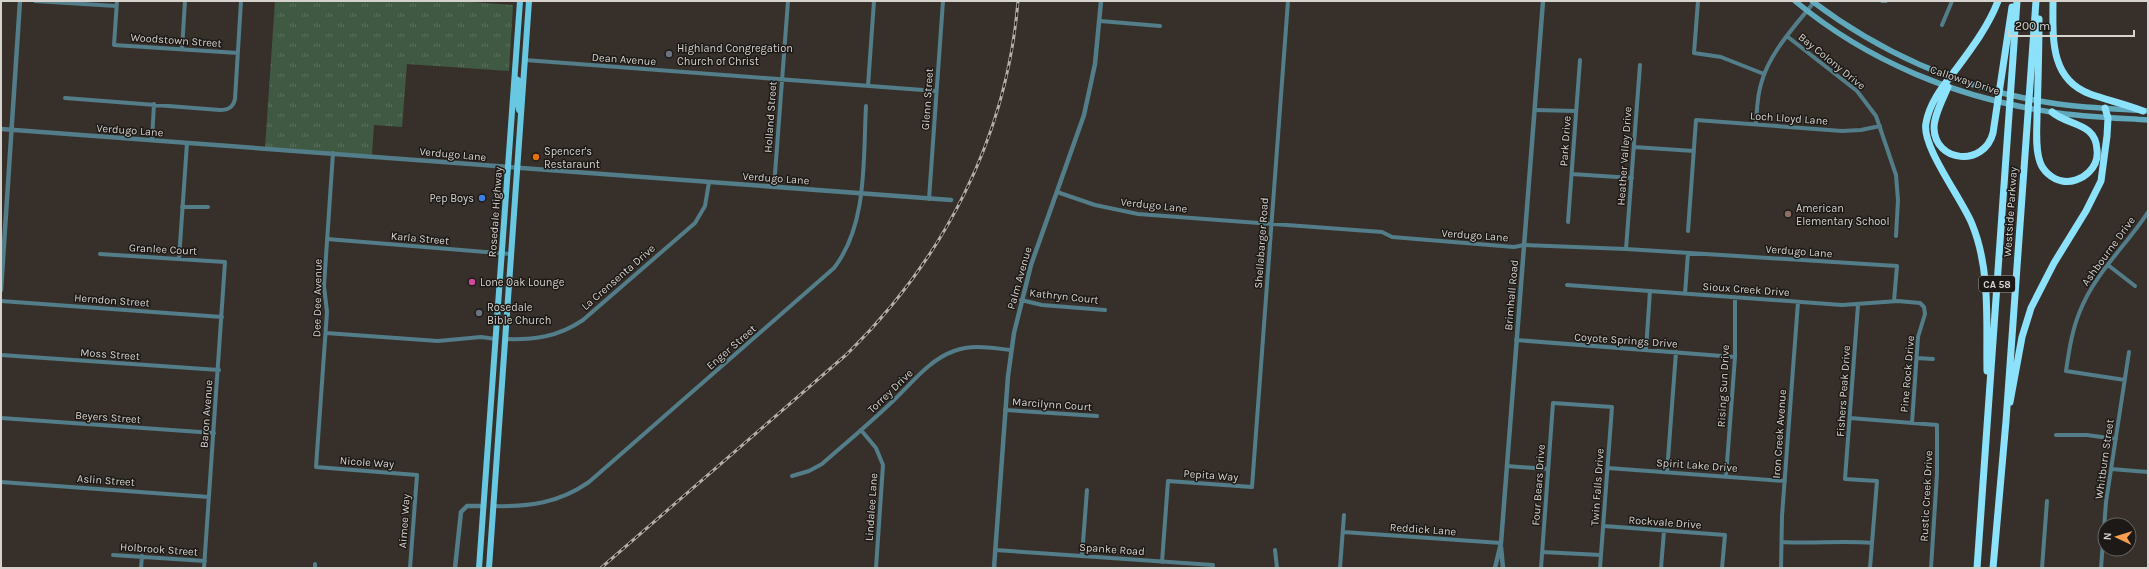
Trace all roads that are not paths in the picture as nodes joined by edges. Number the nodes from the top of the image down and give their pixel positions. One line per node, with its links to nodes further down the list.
1 (20, 1): 57 (street)
2 (35, 1): 23 (street)
3 (117, 1): 25 (street)
4 (185, 1): 31 (street)
5 (241, 1): 32 (street)
6 (522, 1): 33 (main road); 38 (main road, Rosedale Highway)
7 (529, 1): 33 (main road, Rosedale Highway)
8 (788, 1): 39 (street, Holland Street)
9 (874, 1): 40 (street)
10 (943, 1): 42 (street, Glenn Street)
11 (1101, 1): 27 (street, Palm Avenue)
12 (1288, 1): 77 (street, Shellabarger Road)
13 (1543, 1): 47 (street, Brimhall Road)
14 (1698, 1): 36 (street)
15 (1795, 1): 26 (main road, Calloway Drive)
16 (1952, 1): 28 (street)
17 (1998, 1): 37 (highway)
18 (2013, 1): 41 (highway)
19 (2017, 1): 122 (highway, Westside Parkway / CA 58)
20 (2036, 1): 126 (highway, Westside Parkway / CA 58)
21 (2039, 1): 50 (highway)
22 (2053, 1): 49 (highway)
23 (57, 2): 25 (street)
24 (1814, 2): 26 (street); 37 (main road, Calloway Drive)
25 (116, 6): 31 (street, Woodstown Street)
26 (1807, 11): 30 (street); 41 (main road, Calloway Drive)
27 (1100, 21): 29 (street); 69 (street, Palm Avenue)
28 (1942, 25)
29 (1160, 26)
30 (1788, 37): 36 (street); 55 (street, Bay Colony Drive)
31 (182, 49): 32 (street, Woodstown Street)
32 (238, 53): 44 (street)
33 (525, 60): 39 (street, Dean Avenue); 51 (main road, Rosedale Highway)
34 (1580, 60): 48 (street, Park Drive)
35 (1640, 65): 60 (street, Heather Valley Drive)
36 (1764, 74): 54 (street)
37 (1949, 77): 41 (highway); 46 (main road, Calloway Drive)
38 (515, 78): 51 (main road); 63 (main road, Rosedale Highway)
39 (782, 79): 40 (street, Dean Avenue); 68 (street, Holland Street)
40 (868, 86): 42 (street, Dean Avenue)
41 (1945, 86): 50 (main road, Calloway Drive); 122 (highway)
42 (936, 91): 71 (street, Glenn Street)
43 (65, 98): 44 (street)
44 (154, 104): 58 (street)
45 (866, 106): 70 (street, Enger Street)
46 (2106, 108): 49 (main road, Calloway Drive); 52 (highway)
47 (1535, 110): 48 (street); 81 (street, Brimhall Road)
48 (1576, 111): 65 (street, Park Drive)
49 (2145, 111)
50 (2052, 112): 52 (main road, Calloway Drive)
51 (521, 116): 64 (main road, Rosedale Highway)
52 (2108, 118): 53 (main road, Calloway Drive); 126 (highway)
53 (2148, 120)
54 (1756, 124): 55 (street, Loch Lloyd Lane); 61 (street, Loch Lloyd Lane)
55 (1880, 126): 79 (street, Bay Colony Drive)
56 (1, 130): 57 (street, Verdugo Lane)
57 (12, 130): 58 (street, Verdugo Lane); 92 (street)
58 (152, 140): 59 (street, Verdugo Lane)
59 (187, 143): 62 (street, Verdugo Lane); 73 (street)
60 (1634, 147): 61 (street); 66 (street, Heather Valley Drive)
61 (1694, 151): 78 (street)
62 (333, 153): 63 (street, Verdugo Lane); 80 (street, Dee Dee Avenue)
63 (508, 168): 64 (street, Verdugo Lane); 83 (main road, Rosedale Highway)
64 (517, 168): 67 (street, Verdugo Lane); 86 (main road, Rosedale Highway)
65 (1572, 174): 66 (street); 76 (street, Park Drive)
66 (1632, 178): 82 (street, Heather Valley Drive)
67 (709, 182): 68 (street, Verdugo Lane); 106 (street, La Crensenta Drive)
68 (774, 187): 70 (street, Verdugo Lane)
69 (1057, 192): 77 (street, Verdugo Lane); 97 (street, Palm Avenue)
70 (860, 194): 71 (street, Verdugo Lane); 150 (street, Enger Street)
71 (929, 199): 72 (street, Verdugo Lane)
72 (951, 200)
73 (182, 207): 74 (street); 87 (street)
74 (208, 208)
75 (2148, 212): 89 (street, Ashbourne Drive)
76 (1568, 222)
77 (1272, 224): 81 (street, Verdugo Lane); 145 (street, Shellabarger Road)
78 (1688, 231)
79 (1896, 236)
80 (327, 239): 83 (street, Karla Street); 105 (street, Dee Dee Avenue)
81 (1524, 245): 82 (street, Verdugo Lane); 108 (street, Brimhall Road)
82 (1626, 249): 84 (street, Verdugo Lane)
83 (502, 253): 86 (street, Karla Street); 95 (main road, Rosedale Highway)
84 (1688, 253): 94 (street); 99 (street, Verdugo Lane)
85 (100, 254): 87 (street, Granlee Court)
86 (511, 254): 106 (main road, Rosedale Highway)
87 (179, 259): 88 (street, Granlee Court)
88 (225, 262): 104 (street, Baron Avenue)
89 (2108, 265): 91 (street); 118 (street, Ashbourne Drive)
90 (1567, 285): 93 (street, Sioux Creek Drive)
91 (2135, 286)
92 (1, 290)
93 (1650, 291): 94 (street, Sioux Creek Drive); 110 (street)
94 (1685, 294): 96 (street, Sioux Creek Drive)
95 (500, 297): 106 (main road); 107 (main road, Rosedale Highway)
96 (1735, 297): 100 (street, Sioux Creek Drive); 114 (street, Rising Sun Drive)
97 (1021, 300): 103 (street, Kathryn Court); 109 (street, Palm Avenue)
98 (1, 301): 104 (street, Herndon Street)
99 (1894, 301): 101 (street, Sioux Creek Drive); 102 (street, Sioux Creek Drive)
100 (1798, 302): 101 (street, Sioux Creek Drive); 143 (street, Iron Creek Avenue)
101 (1858, 305): 125 (street, Fishers Peak Drive)
102 (1922, 305): 115 (street, Pine Rock Drive)
103 (1105, 310)
104 (222, 317): 117 (street, Baron Avenue)
105 (326, 333): 107 (street); 134 (street, Dee Dee Avenue)
106 (505, 338): 119 (main road, Rosedale Highway)
107 (496, 339): 119 (main road); 132 (main road, Rosedale Highway)
108 (1516, 340): 110 (street, Coyote Springs Drive); 133 (street, Brimhall Road)
109 (1011, 350): 121 (street, Palm Avenue); 128 (street, Torrey Drive)
110 (1646, 350): 111 (street, Coyote Springs Drive)
111 (1676, 352): 114 (street, Coyote Springs Drive); 138 (street)
112 (2129, 352): 118 (street, Whitburn Street)
113 (1, 355): 117 (street, Moss Street)
114 (1735, 357): 142 (street, Rising Sun Drive)
115 (1916, 358): 116 (street); 127 (street, Pine Rock Drive)
116 (1933, 359)
117 (219, 370): 129 (street, Baron Avenue)
118 (2125, 380): 131 (street, Whitburn Street)
119 (500, 404): 150 (main road, Rosedale Highway)
120 (1612, 407): 135 (street, Twin Falls Drive); 136 (street, Four Bears Drive)
121 (1005, 410): 123 (street, Marcilynn Court); 158 (street, Palm Avenue)
122 (1988, 413): 188 (highway, Westside Parkway / CA 58)
123 (1097, 416)
124 (1, 418): 129 (street, Beyers Street)
125 (1850, 418): 127 (street); 157 (street, Fishers Peak Drive)
126 (2006, 422): 189 (highway, Westside Parkway / CA 58)
127 (1912, 423): 187 (street, Rustic Creek Drive)
128 (861, 430): 141 (street, Torrey Drive); 175 (street, Lindalee Lane)
129 (214, 433): 147 (street, Baron Avenue)
130 (2056, 435): 131 (street)
131 (2116, 439): 137 (street, Whitburn Street)
132 (488, 447): 149 (main road, Rosedale Highway); 150 (main road)
133 (1507, 466): 136 (street); 156 (street, Brimhall Road)
134 (316, 467): 140 (street, Nicole Way)
135 (1608, 468): 138 (street, Spirit Lake Drive); 152 (street, Twin Falls Drive)
136 (1548, 469): 160 (street, Four Bears Drive)
137 (2111, 469): 139 (street); 191 (street, Whitburn Street)
138 (1667, 472): 142 (street, Spirit Lake Drive)
139 (2148, 472)
140 (417, 475): 170 (street, Aimee Way)
141 (792, 476)
142 (1726, 476): 143 (street, Spirit Lake Drive)
143 (1785, 481): 155 (street, Iron Creek Avenue)
144 (1, 482): 147 (street, Aslin Street)
145 (1252, 487): 166 (street, Pepita Way)
146 (1087, 490): 164 (street)
147 (209, 497): 165 (street, Baron Avenue)
148 (2047, 501): 190 (street)
149 (484, 506): 171 (street); 172 (main road, Rosedale Highway); 173 (main road)
150 (493, 506): 174 (main road, Rosedale Highway)
151 (1344, 515): 154 (street)
152 (1604, 526): 153 (street, Rockvale Drive); 162 (street, Twin Falls Drive)
153 (1664, 531): 183 (street); 184 (street, Rockvale Drive)
154 (1343, 532): 156 (street, Reddick Lane); 178 (street)
155 (1783, 542): 157 (street); 185 (street, Iron Creek Avenue)
156 (1501, 543): 179 (street, Brimhall Road); 180 (street, Brimhall Road)
157 (1872, 543): 186 (street)
158 (995, 550): 164 (street, Spanke Road); 176 (street, Palm Avenue)
159 (1275, 550): 177 (street)
160 (1542, 552): 162 (street); 181 (street, Four Bears Drive)
161 (113, 555): 163 (street, Holbrook Street)
162 (1601, 555): 182 (street, Twin Falls Drive)
163 (142, 556): 165 (street, Holbrook Street); 168 (street)
164 (1082, 556): 166 (street, Spanke Road)
165 (205, 561): 169 (street, Baron Avenue)
166 (1162, 562): 167 (street, Spanke Road)
167 (1212, 567)
168 (141, 568)
169 (204, 568)
170 (410, 568)
171 (455, 568)
172 (479, 568)
173 (485, 568)
174 (489, 568)
175 (876, 568)
176 (994, 568)
177 (1277, 568)
178 (1340, 568)
179 (1495, 568)
180 (1504, 568)
181 (1541, 568)
182 (1600, 568)
183 (1661, 568)
184 (1722, 568)
185 (1782, 568)
186 (1870, 568)
187 (1931, 568)
188 (1977, 568)
189 (1993, 568)
190 (2042, 568)
191 (2101, 568)

